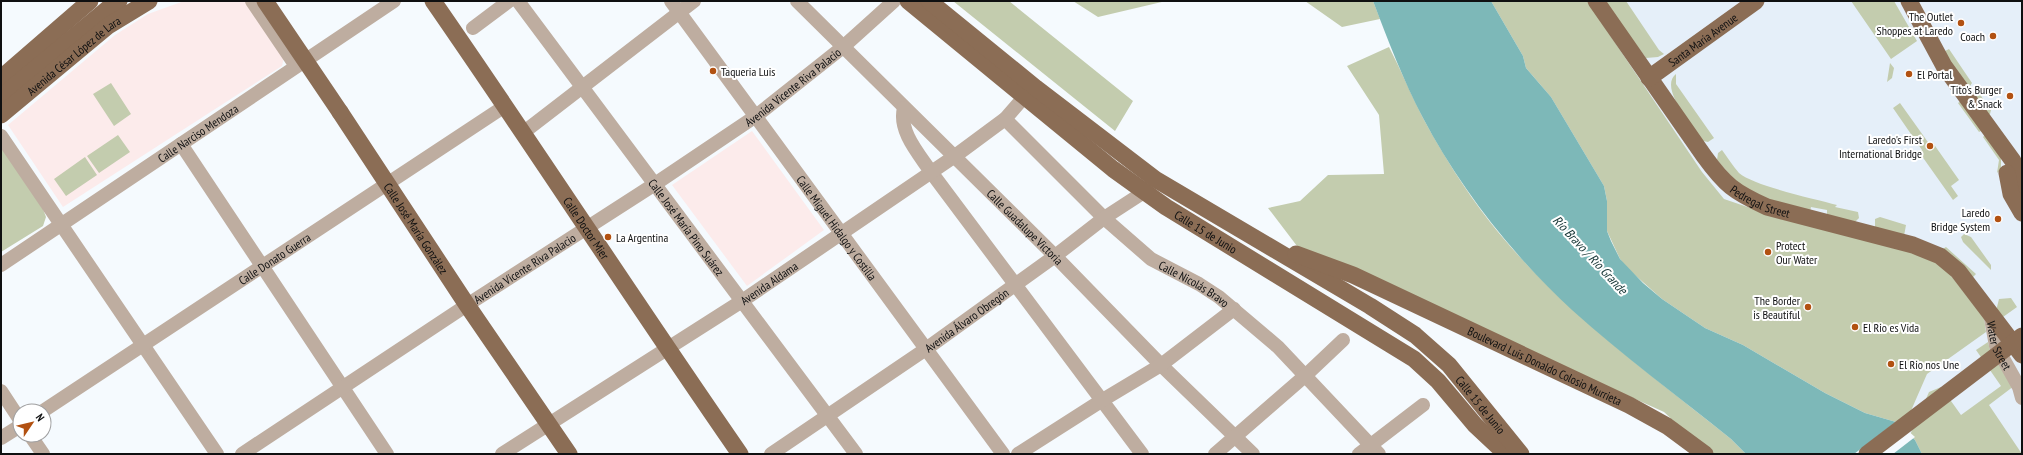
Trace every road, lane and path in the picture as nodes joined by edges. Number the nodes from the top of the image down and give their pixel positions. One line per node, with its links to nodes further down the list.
1 (90, 1): 25 (main road)
2 (149, 1): 19 (main road, Avenida César López de Lara)
3 (252, 1): 24 (street)
4 (265, 1): 42 (main road, Calle José María González, bridge)
5 (272, 1): 23 (street)
6 (394, 1): 23 (street, Calle Narciso Mendoza)
7 (433, 1): 30 (main road, Calle Doctor Mier)
8 (509, 1): 21 (street)
9 (518, 1): 27 (street, Calle José María Pino Suárez)
10 (671, 1): 20 (street, Calle Miguel Hidalgo y Costilla)
11 (694, 1): 20 (street)
12 (797, 1): 22 (street, Calle Guadalupe Victoria)
13 (894, 1): 22 (street, Avenida Vicente Riva Palacio)
14 (908, 1): 28 (main road, Calle 15 de Junio)
15 (929, 1): 41 (main road, Calle 15 de Junio)
16 (1596, 1): 26 (main road, Pedregal Street)
17 (1756, 1): 26 (main road, Santa Maria Avenue)
18 (1909, 1): 37 (main road)
19 (117, 8): 29 (main road, Avenida César López de Lara); 32 (main road, Avenida César López de Lara)
20 (680, 13): 27 (street); 33 (street, Calle Miguel Hidalgo y Costilla)
21 (473, 28)
22 (843, 47): 31 (street, Calle Guadalupe Victoria); 33 (street, Avenida Vicente Riva Palacio)
23 (310, 57): 24 (street, Calle Narciso Mendoza)
24 (296, 66): 38 (street, Calle Narciso Mendoza)
25 (1, 78)
26 (1649, 78): 62 (main road, Pedregal Street)
27 (582, 86): 35 (street); 43 (street, Calle José María Pino Suárez)
28 (1025, 96): 34 (street, Avenida Aldama); 45 (main road, Calle 15 de Junio)
29 (1, 97)
30 (505, 106): 35 (main road, Calle Doctor Mier); 42 (street, Calle Donato Guerra)
31 (904, 108): 39 (street, Calle Guadalupe Victoria); 40 (street)
32 (1, 115)
33 (756, 116): 43 (street, Avenida Vicente Riva Palacio); 50 (street, Calle Miguel Hidalgo y Costilla)
34 (1004, 119): 39 (street, Avenida Aldama); 47 (street, Calle Nicolás Bravo)
35 (524, 132): 49 (main road, Calle Doctor Mier)
36 (1, 136): 48 (street)
37 (1999, 142): 44 (main road); 46 (main road)
38 (181, 144): 48 (street, Calle Narciso Mendoza); 55 (street)
39 (954, 156): 40 (street, Avenida Aldama); 53 (street, Calle Guadalupe Victoria)
40 (931, 172): 50 (street, Avenida Aldama); 56 (street)
41 (1155, 179): 45 (street, Avenida Álvaro Obregón); 52 (main road, Calle 15 de Junio)
42 (387, 184): 55 (street, Calle Donato Guerra); 59 (main road, Calle José María González)
43 (655, 184): 49 (street, Avenida Vicente Riva Palacio); 58 (street, Calle José María Pino Suárez)
44 (2022, 189)
45 (1144, 192): 47 (street, Avenida Álvaro Obregón); 51 (main road, Calle 15 de Junio)
46 (2022, 213)
47 (1104, 218): 53 (street, Avenida Álvaro Obregón); 61 (street, Calle Nicolás Bravo)
48 (61, 224): 54 (street, Calle Narciso Mendoza); 64 (street)
49 (586, 229): 59 (street, Avenida Vicente Riva Palacio); 65 (main road, Calle Doctor Mier)
50 (841, 233): 58 (street, Avenida Aldama); 66 (street, Calle Miguel Hidalgo y Costilla)
51 (1213, 236): 52 (main road); 100 (main road, Calle 15 de Junio)
52 (1273, 249): 57 (main road, Boulevard Luis Donaldo Colosio Murrieta); 60 (main road, Calle 15 de Junio)
53 (1055, 256): 56 (street, Avenida Álvaro Obregón); 69 (street, Calle Guadalupe Victoria)
54 (1, 265)
55 (263, 266): 64 (street, Calle Donato Guerra); 71 (street)
56 (1016, 285): 66 (street, Avenida Álvaro Obregón); 74 (street)
57 (1380, 288): 60 (main road); 102 (main road, Boulevard Luis Donaldo Colosio Murrieta)
58 (742, 300): 65 (street, Avenida Aldama); 78 (street, Calle José María Pino Suárez)
59 (468, 305): 71 (street, Avenida Vicente Riva Palacio); 79 (main road, Calle José María González)
60 (1370, 306): 101 (main road, Calle 15 de Junio)
61 (1234, 309): 69 (street); 70 (street, Calle Nicolás Bravo)
62 (2007, 335): 68 (main road, Pedregal Street); 73 (street, Water Street); 103 (main road, bridge)
63 (1343, 340): 70 (street)
64 (144, 346): 75 (street, Calle Donato Guerra); 86 (street)
65 (667, 348): 79 (street, Avenida Aldama); 91 (main road, Calle Doctor Mier)
66 (926, 349): 78 (street, Avenida Álvaro Obregón); 94 (street, Calle Miguel Hidalgo y Costilla)
67 (2022, 349): 104 (main road)
68 (2022, 355)
69 (1161, 365): 74 (street); 81 (street, Calle Guadalupe Victoria)
70 (1306, 376): 81 (street); 84 (street, Calle Nicolás Bravo)
71 (343, 387): 87 (street, Avenida Vicente Riva Palacio); 88 (street)
72 (1, 391): 77 (street)
73 (2022, 398)
74 (1101, 401): 95 (street); 96 (street)
75 (52, 405)
76 (1423, 405): 84 (street)
77 (12, 408)
78 (828, 416): 92 (street, Avenida Álvaro Obregón); 93 (street, Calle José María Pino Suárez)
79 (548, 424): 89 (street, Avenida Aldama); 90 (main road, Calle José María González)
80 (12, 431): 82 (street)
81 (1234, 437): 97 (street); 98 (street, Calle Guadalupe Victoria)
82 (1, 438)
83 (35, 443): 85 (street)
84 (1375, 449): 99 (street)
85 (43, 454)
86 (217, 454)
87 (242, 454)
88 (387, 454)
89 (502, 454)
90 (569, 454)
91 (740, 454)
92 (771, 454)
93 (856, 454)
94 (1003, 454)
95 (1018, 454)
96 (1142, 454)
97 (1215, 454)
98 (1253, 454)
99 (1359, 454)
100 (1506, 454)
101 (1521, 454)
102 (1705, 454)
103 (1867, 454)
104 (1882, 454)

